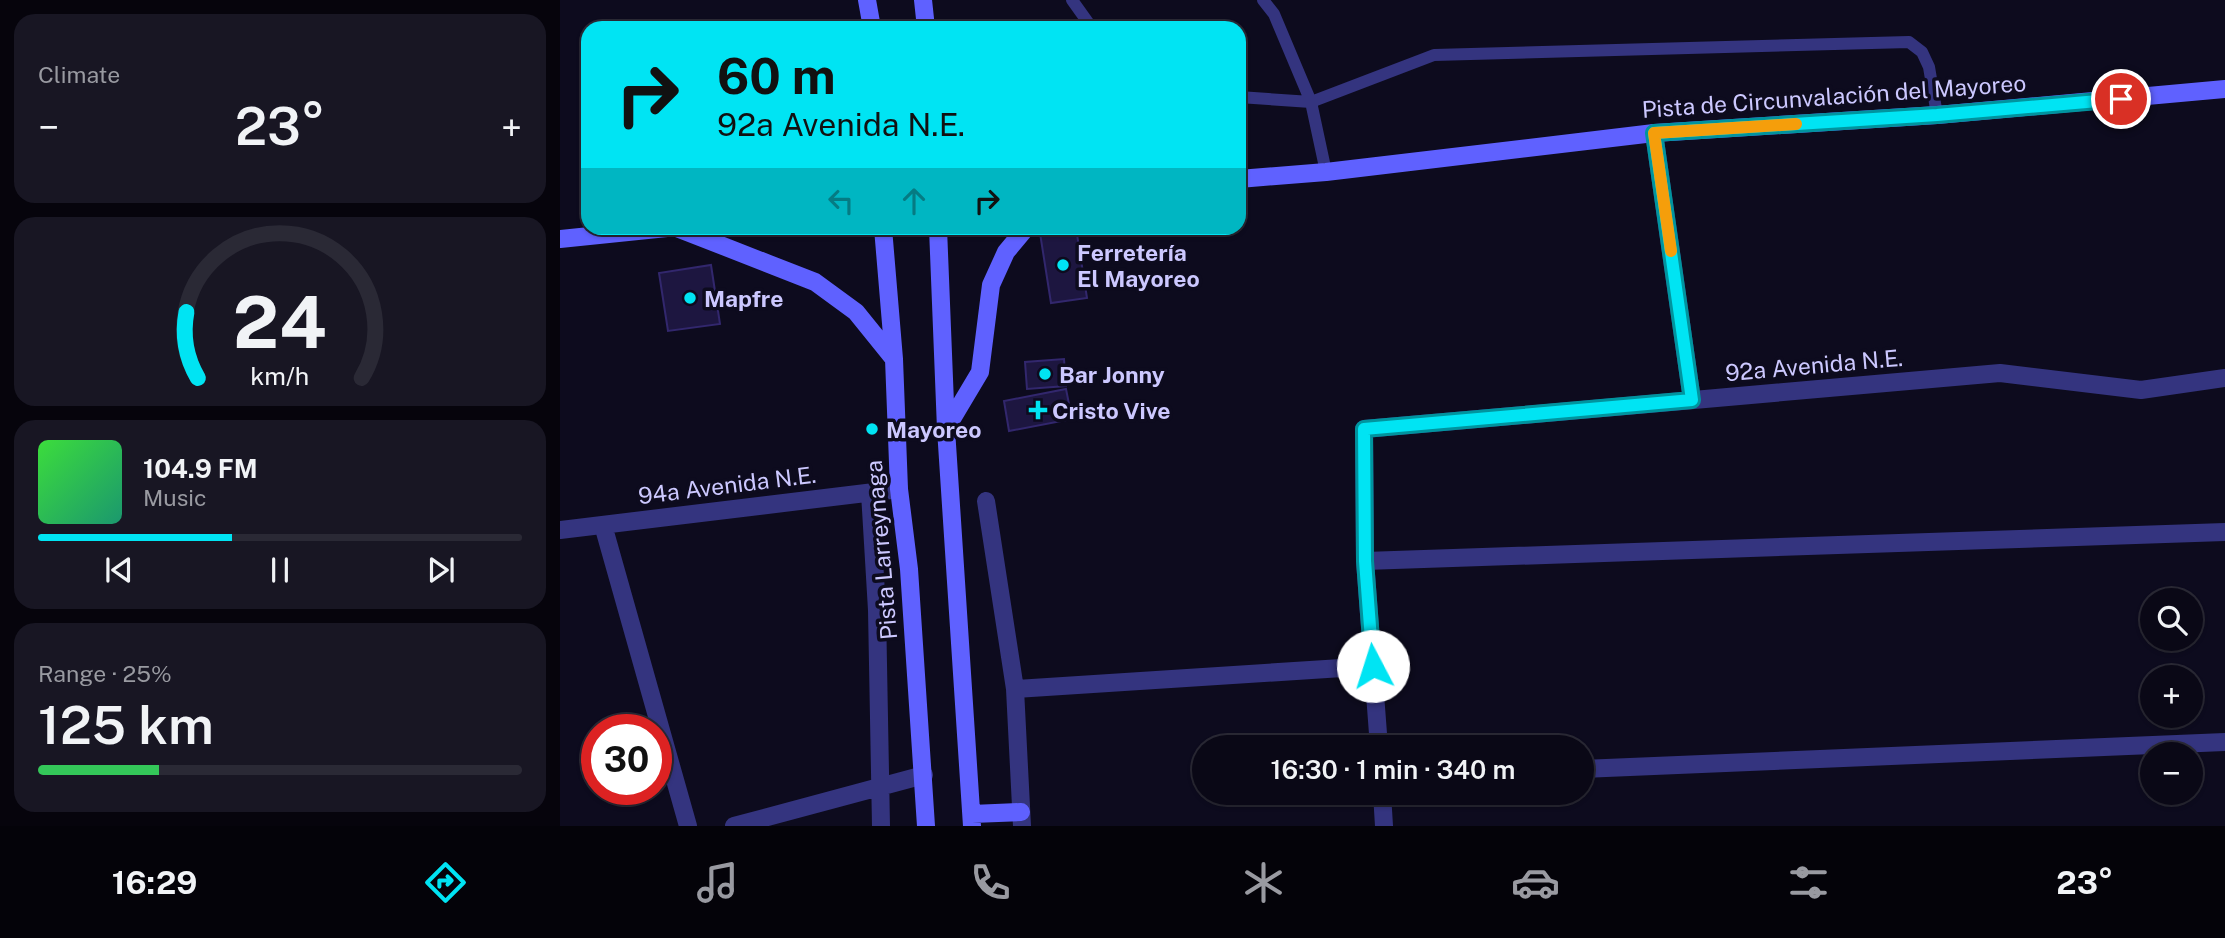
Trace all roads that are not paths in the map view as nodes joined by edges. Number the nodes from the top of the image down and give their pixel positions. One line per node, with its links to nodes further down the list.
1 (867, 0): 5 (main road)
2 (923, 0): 6 (main road)
3 (1072, 0): 7 (lane)
4 (1263, 0): 10 (lane)
5 (871, 21)
6 (925, 21)
7 (1087, 21)
8 (2225, 89): 11 (main road, Pista de Circunvalación del Mayoreo)
9 (1246, 97): 10 (lane)
10 (1311, 102): 11 (lane); 13 (lane)
11 (1937, 115): 12 (main road, Pista de Circunvalación del Mayoreo)
12 (1654, 133): 13 (main road, Pista de Circunvalación del Mayoreo); 23 (street)
13 (1326, 172): 14 (main road, Pista de Circunvalación del Mayoreo)
14 (1246, 178)
15 (599, 235): 20 (main road)
16 (695, 235): 21 (main road)
17 (884, 235): 21 (main road, Pista Larreynaga)
18 (938, 235): 24 (main road)
19 (1020, 235): 24 (main road)
20 (560, 239)
21 (894, 359): 25 (main road, Pista Larreynaga)
22 (2225, 378): 23 (street, 92a Avenida N.E.)
23 (1692, 400): 31 (street, 92a Avenida N.E.)
24 (946, 429): 41 (main road)
25 (899, 489): 26 (street, 94a Avenida N.E.); 37 (main road, Pista Larreynaga)
26 (870, 493): 28 (street, 94a Avenida N.E.); 38 (street)
27 (986, 500): 33 (street)
28 (603, 525): 29 (street, 94a Avenida N.E.); 42 (street)
29 (560, 530)
30 (2225, 533): 31 (street)
31 (1365, 561): 32 (street)
32 (1373, 666): 33 (street); 34 (street)
33 (1015, 689): 40 (street)
34 (1378, 735)
35 (2225, 743): 36 (street)
36 (1594, 769)
37 (924, 775): 38 (street); 45 (main road, Pista Larreynaga)
38 (879, 787): 43 (street); 44 (street)
39 (1383, 805): 46 (street)
40 (1021, 819): 41 (main road)
41 (972, 820)
42 (688, 826)
43 (734, 826)
44 (881, 826)
45 (926, 826)
46 (1384, 826)

